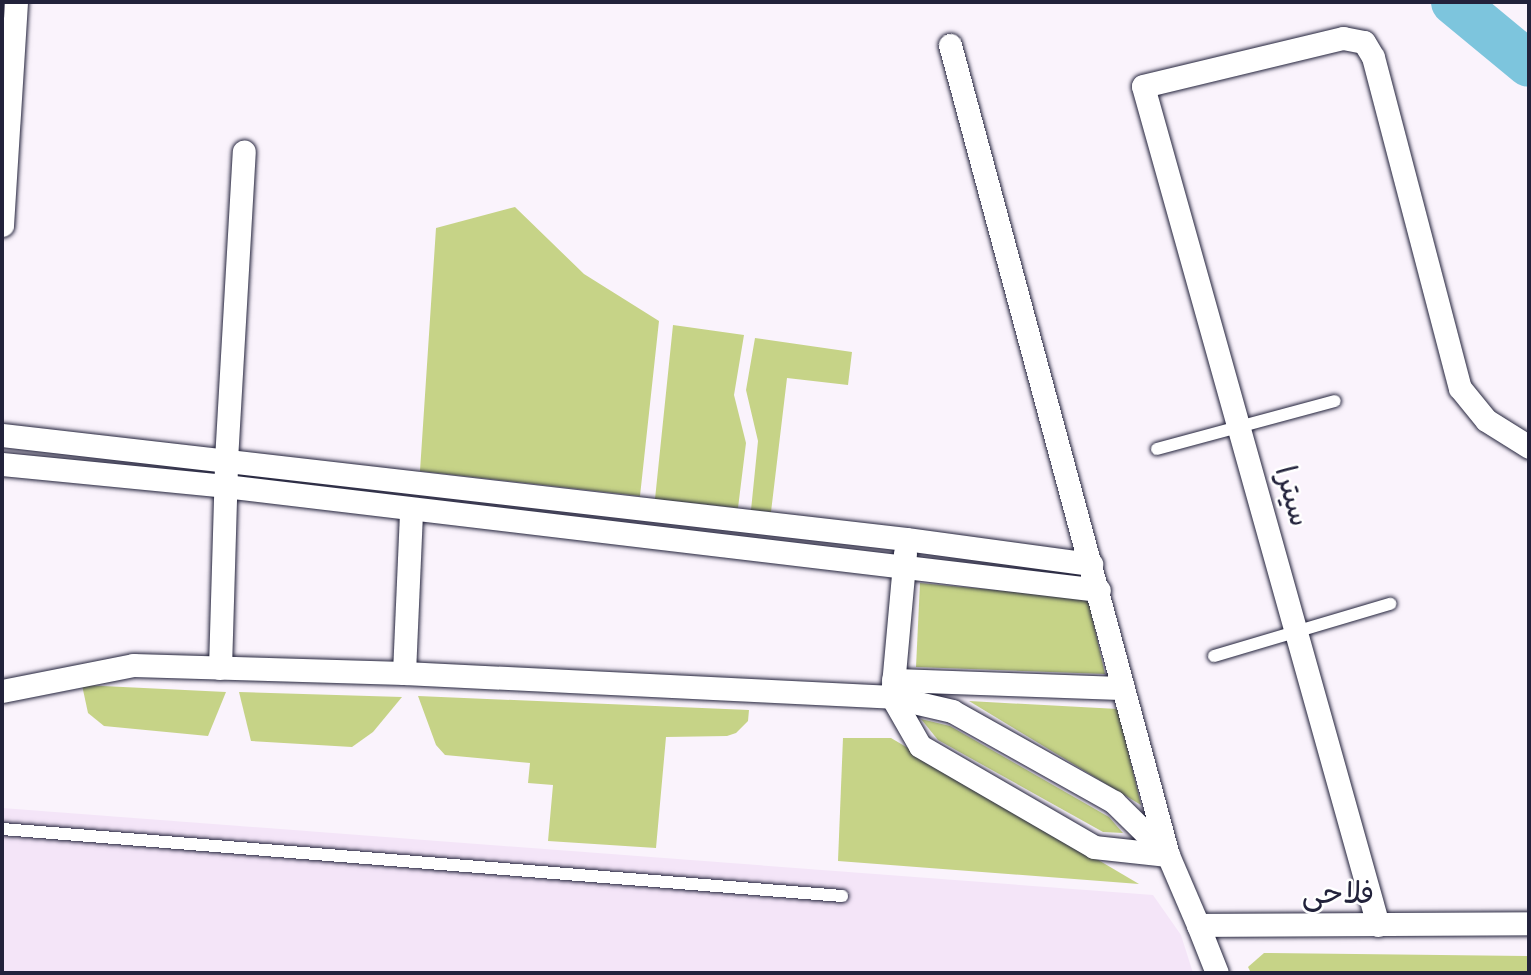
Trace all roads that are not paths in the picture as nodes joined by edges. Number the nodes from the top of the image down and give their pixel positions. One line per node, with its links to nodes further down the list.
1 (16, 2): 4 (street)
2 (950, 45): 15 (street)
3 (244, 152): 10 (street)
4 (2, 225)
5 (1335, 401): 6 (lane)
6 (1240, 426): 8 (street, سیترا); 9 (lane); 19 (street, سیترا)
7 (2, 435): 10 (street)
8 (1529, 447)
9 (1157, 449)
10 (226, 460): 12 (street); 14 (street)
11 (2, 464): 12 (street)
12 (225, 486): 13 (street); 21 (street)
13 (411, 510): 16 (street); 22 (street)
14 (906, 539): 15 (street); 16 (street)
15 (1091, 564): 17 (street)
16 (904, 567): 17 (street); 23 (street)
17 (1099, 590): 24 (street)
18 (1390, 604): 19 (lane)
19 (1298, 631): 20 (lane); 31 (street, سیترا)
20 (1214, 656)
21 (220, 668): 22 (street); 25 (street)
22 (404, 673): 23 (street)
23 (892, 688): 24 (street); 27 (street); 27 (street)
24 (1123, 688): 27 (street)
25 (2, 691)
26 (2, 829): 28 (lane)
27 (1168, 855): 30 (street)
28 (842, 896)
29 (1529, 923): 31 (street, فلاحی)
30 (1198, 925): 31 (street, فلاحی); 32 (street)
31 (1378, 925)
32 (1217, 973)

